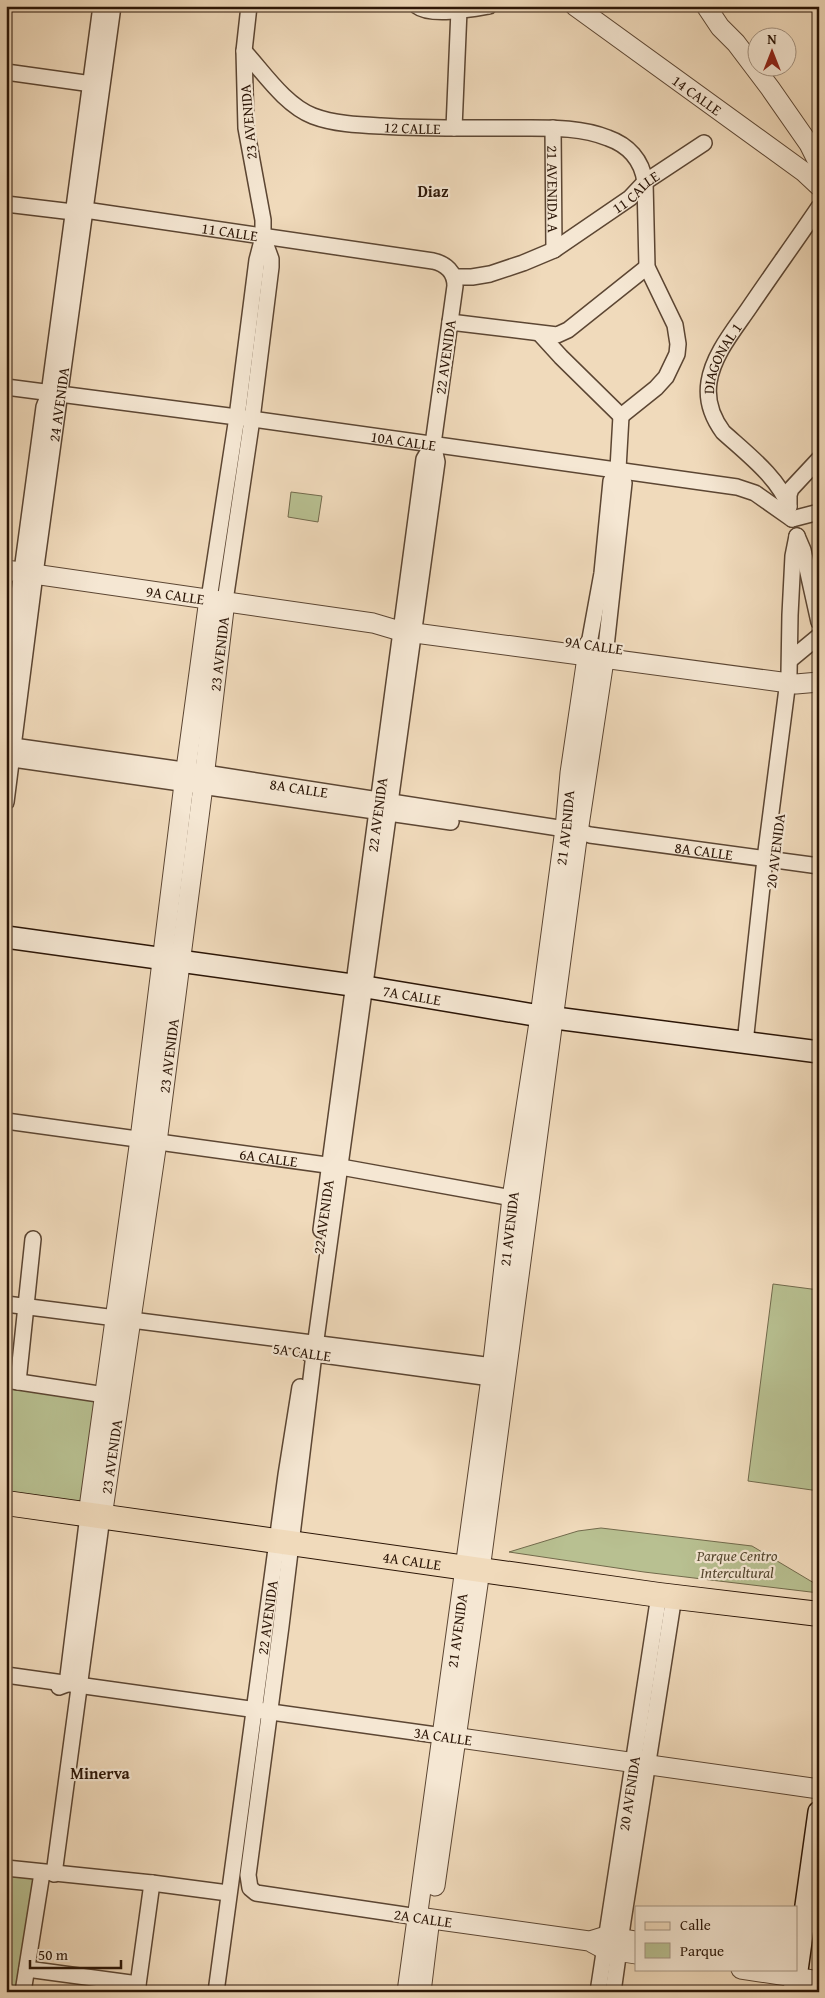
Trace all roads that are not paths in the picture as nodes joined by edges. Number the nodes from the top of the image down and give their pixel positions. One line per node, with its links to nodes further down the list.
1 (101, 6): 13 (street, 24 AVENIDA)
2 (112, 6): 13 (street, 24 AVENIDA)
3 (249, 6): 11 (street, 23 AVENIDA)
4 (417, 6): 9 (street)
5 (489, 6): 9 (street)
6 (575, 6): 19 (street, 14 CALLE)
7 (706, 6): 10 (street)
8 (718, 6): 10 (street)
9 (459, 10): 14 (street)
10 (736, 43): 17 (street)
11 (244, 51): 14 (street, 12 CALLE); 23 (street, 23 AVENIDA)
12 (6, 72): 13 (street)
13 (96, 85): 22 (street, 24 AVENIDA)
14 (454, 128): 15 (street, 12 CALLE)
15 (553, 128): 18 (street, 12 CALLE); 24 (street, 21 AVENIDA A)
16 (704, 143): 18 (street, 11 CALLE)
17 (819, 164)
18 (645, 182): 24 (street, 11 CALLE); 25 (street)
19 (819, 186)
20 (6, 204): 22 (street, 11 CALLE)
21 (819, 207): 38 (street, DIAGONAL 1)
22 (79, 211): 23 (street, 11 CALLE); 30 (street, 24 AVENIDA)
23 (263, 237): 26 (street, 11 CALLE); 32 (street, 23 AVENIDA); 33 (street, 23 AVENIDA)
24 (554, 250): 26 (street, 11 CALLE)
25 (647, 267): 28 (street); 31 (street)
26 (453, 274): 27 (street, 22 AVENIDA)
27 (450, 322): 28 (street); 34 (street, 22 AVENIDA)
28 (540, 334): 31 (street)
29 (6, 387): 30 (street, 10A CALLE)
30 (54, 394): 32 (street, 10A CALLE); 40 (street, 24 AVENIDA)
31 (621, 416): 36 (street, 21 AVENIDA)
32 (237, 417): 33 (street, 10A CALLE); 41 (street, 23 AVENIDA)
33 (252, 418): 34 (street, 10A CALLE); 41 (street, 23 AVENIDA)
34 (433, 444): 36 (street, 10A CALLE); 43 (street, 22 AVENIDA)
35 (819, 459): 38 (street)
36 (618, 469): 38 (street, 10A CALLE); 45 (street, 21 AVENIDA)
37 (819, 512): 38 (street)
38 (791, 513): 39 (street, 20 AVENIDA)
39 (797, 536): 42 (street, 20 AVENIDA); 46 (street, 20 AVENIDA)
40 (21, 572): 41 (street, 9A CALLE); 47 (street, 24 AVENIDA); 48 (street, 24 AVENIDA)
41 (217, 600): 43 (street, 9A CALLE); 49 (street, 23 AVENIDA); 50 (street, 23 AVENIDA)
42 (819, 622)
43 (408, 627): 45 (street, 9A CALLE); 52 (street, 22 AVENIDA)
44 (819, 636): 46 (street)
45 (597, 651): 46 (street, 9A CALLE); 53 (street, 21 AVENIDA)
46 (799, 677): 54 (street, 20 AVENIDA)
47 (6, 690)
48 (9, 752): 49 (street, 8A CALLE); 51 (street, 24 AVENIDA)
49 (185, 777): 50 (street, 8A CALLE); 57 (street, 23 AVENIDA)
50 (204, 780): 52 (street, 8A CALLE); 57 (street, 23 AVENIDA)
51 (6, 802)
52 (384, 807): 53 (street, 8A CALLE); 58 (street, 22 AVENIDA)
53 (575, 835): 54 (street, 8A CALLE); 59 (street, 21 AVENIDA)
54 (770, 859): 55 (street, 8A CALLE); 60 (street, 20 AVENIDA)
55 (819, 866)
56 (6, 937): 57 (main road, 7A CALLE)
57 (171, 961): 58 (main road, 7A CALLE); 63 (street, 23 AVENIDA)
58 (360, 987): 59 (main road, 7A CALLE); 64 (street, 22 AVENIDA)
59 (547, 1017): 60 (main road, 7A CALLE); 65 (street, 21 AVENIDA)
60 (748, 1043): 61 (main road, 7A CALLE)
61 (819, 1052)
62 (6, 1121): 63 (street, 6A CALLE)
63 (149, 1140): 64 (street, 6A CALLE); 69 (street, 23 AVENIDA)
64 (335, 1166): 65 (street, 6A CALLE); 70 (street, 22 AVENIDA)
65 (520, 1202): 71 (street, 21 AVENIDA); 78 (street, 21 AVENIDA)
66 (33, 1239): 68 (street)
67 (6, 1304): 68 (street, 5A CALLE)
68 (25, 1306): 69 (street, 5A CALLE); 72 (street)
69 (122, 1323): 70 (street, 5A CALLE); 73 (street, 23 AVENIDA); 76 (street, 23 AVENIDA)
70 (310, 1348): 71 (street, 5A CALLE); 77 (street, 22 AVENIDA)
71 (492, 1372): 78 (street, 21 AVENIDA)
72 (12, 1381): 73 (street)
73 (105, 1395): 76 (street, 23 AVENIDA)
74 (6, 1493): 76 (main road, 4A CALLE)
75 (6, 1503): 76 (main road, 4A CALLE)
76 (96, 1512): 77 (main road, 4A CALLE); 83 (street, 23 AVENIDA)
77 (284, 1537): 78 (main road, 4A CALLE); 85 (street, 22 AVENIDA)
78 (473, 1562): 79 (main road, 4A CALLE); 80 (main road, 4A CALLE); 86 (street, 21 AVENIDA)
79 (667, 1595): 81 (main road, 4A CALLE); 87 (street, 20 AVENIDA)
80 (819, 1602)
81 (819, 1614)
82 (6, 1675): 83 (street, 3A CALLE)
83 (73, 1684): 84 (street, 3A CALLE); 85 (street, 3A CALLE); 91 (street, 23 AVENIDA)
84 (6, 1686)
85 (262, 1710): 86 (street, 3A CALLE); 94 (street, 22 AVENIDA); 95 (street, 22 AVENIDA)
86 (450, 1737): 87 (street, 3A CALLE); 96 (street, 21 AVENIDA)
87 (640, 1762): 88 (street, 3A CALLE); 97 (street, 20 AVENIDA)
88 (819, 1789)
89 (819, 1812): 100 (main road)
90 (6, 1868): 91 (street)
91 (48, 1873): 92 (street); 98 (street, 23 AVENIDA)
92 (152, 1883): 94 (street); 101 (street)
93 (819, 1885): 100 (main road)
94 (228, 1893): 103 (street, 22 AVENIDA)
95 (256, 1893): 96 (street, 2A CALLE)
96 (424, 1918): 97 (street, 2A CALLE); 104 (street, 21 AVENIDA); 105 (street, 21 AVENIDA)
97 (616, 1944): 106 (street, 20 AVENIDA); 107 (street, 20 AVENIDA)
98 (27, 1969): 101 (street); 102 (street, 23 AVENIDA)
99 (750, 1970): 100 (street)
100 (804, 1976)
101 (138, 1988)
102 (24, 1992)
103 (216, 1992)
104 (407, 1992)
105 (422, 1992)
106 (598, 1992)
107 (613, 1992)

